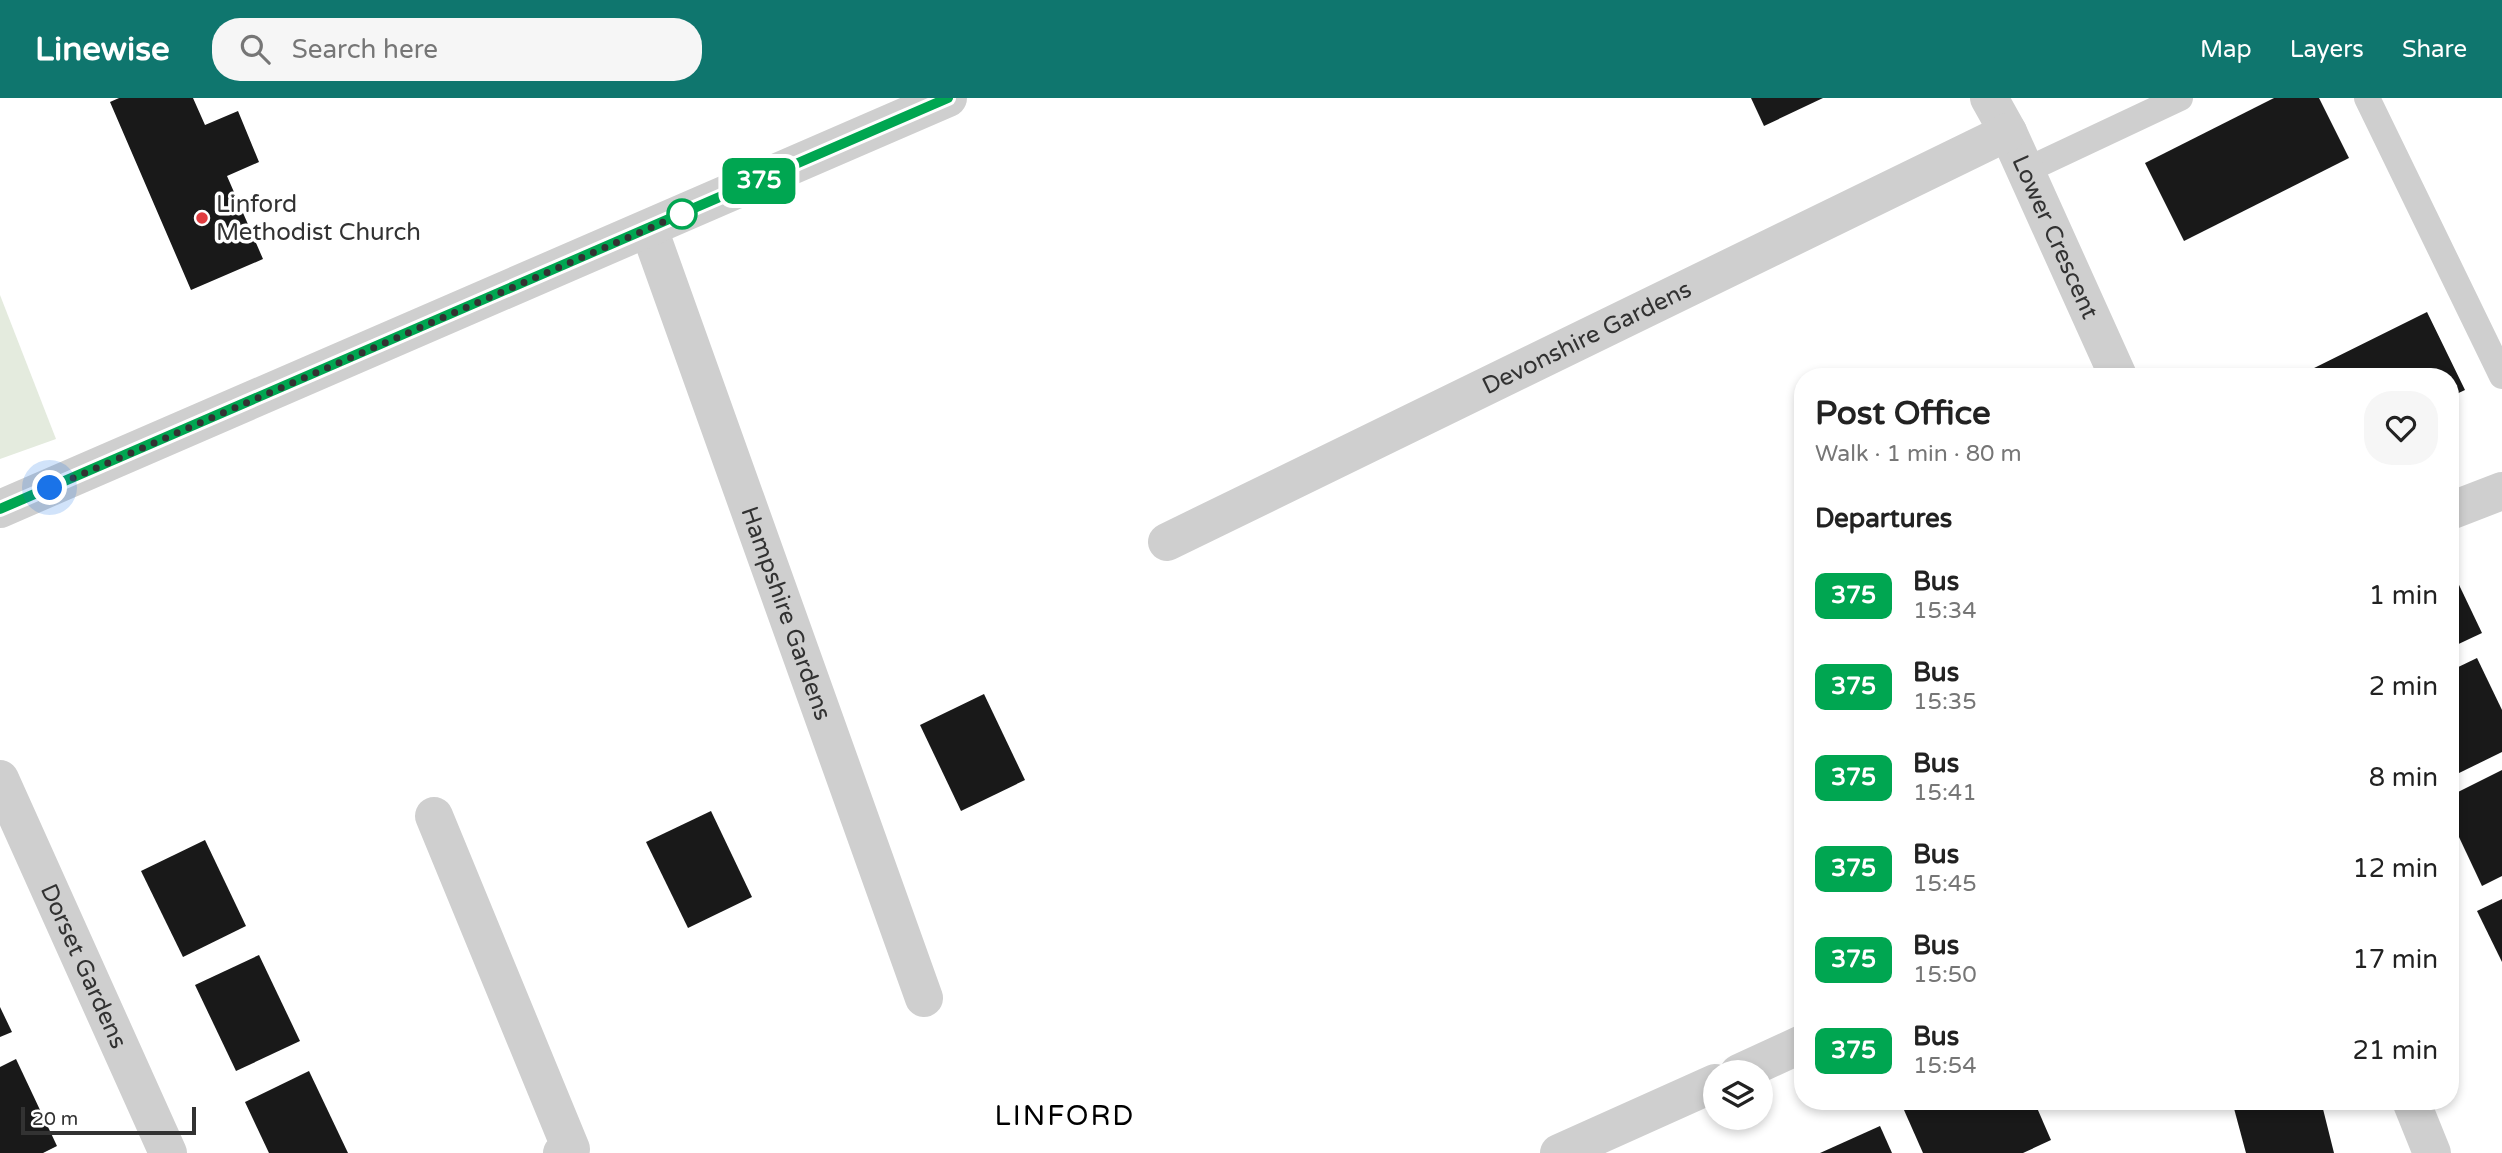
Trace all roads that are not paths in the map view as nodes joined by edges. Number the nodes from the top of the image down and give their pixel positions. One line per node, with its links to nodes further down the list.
1 (948, 98): 7 (street)
2 (1989, 98): 5 (street, Lower Crescent)
3 (2180, 98): 6 (lane)
4 (2367, 98): 9 (lane)
5 (2008, 132): 6 (street, Lower Crescent); 13 (street, Devonshire Gardens)
6 (2025, 171): 8 (street, Lower Crescent)
7 (649, 229): 12 (street); 16 (street, Hampshire Gardens)
8 (2114, 368)
9 (2502, 376)
10 (2502, 491): 11 (street)
11 (2459, 508)
12 (0, 509)
13 (1167, 542)
14 (0, 779): 21 (street, Dorset Gardens)
15 (434, 816): 22 (street)
16 (925, 998)
17 (1794, 1048): 18 (street)
18 (1767, 1060)
19 (1703, 1088): 23 (street)
20 (2415, 1110): 24 (street)
21 (168, 1153)
22 (562, 1153)
23 (1559, 1153)
24 (2432, 1153)

